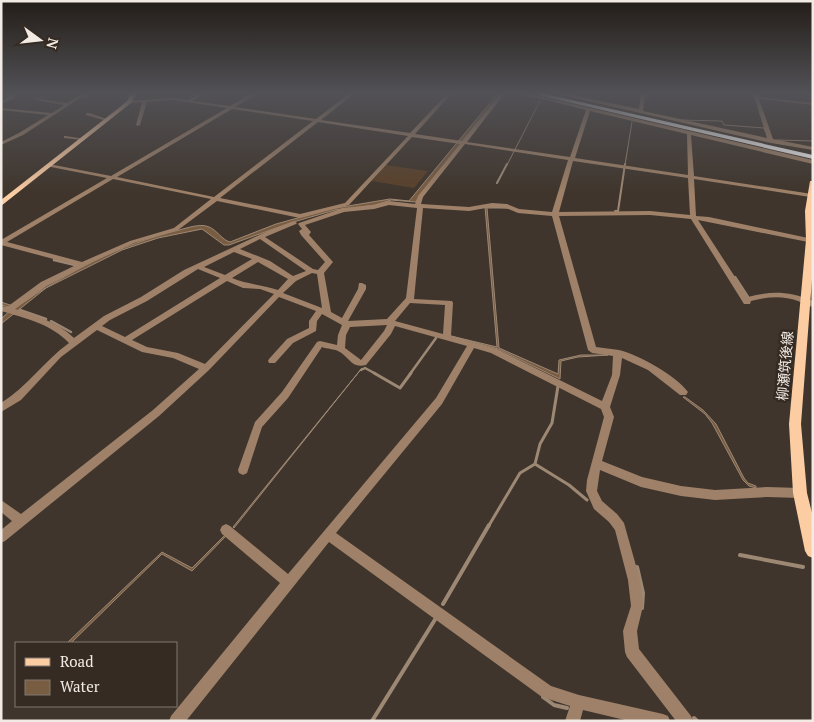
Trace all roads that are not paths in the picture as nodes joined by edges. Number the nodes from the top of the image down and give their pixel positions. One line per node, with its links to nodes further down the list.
1 (31, 127): 19 (street)
2 (98, 127): 17 (main road)
3 (199, 127): 24 (street)
4 (309, 127): 27 (street)
5 (356, 127): 15 (street)
6 (420, 127): 15 (street)
7 (477, 127): 20 (street)
8 (582, 127): 22 (street)
9 (659, 127): 14 (street)
10 (684, 127): 21 (highway)
11 (689, 127): 21 (highway)
12 (702, 127): 18 (street)
13 (766, 127): 18 (street)
14 (688, 134): 21 (street); 25 (street)
15 (412, 135): 20 (street); 30 (street)
16 (66, 136): 17 (street)
17 (83, 139): 23 (main road)
18 (771, 140): 21 (street)
19 (2, 143)
20 (464, 143): 22 (street); 29 (street)
21 (812, 155)
22 (571, 159): 25 (street); 31 (street)
23 (51, 165): 24 (street); 28 (main road)
24 (112, 177): 27 (street); 37 (street)
25 (690, 177): 26 (street); 32 (street)
26 (812, 191): 36 (main road, 柳瀬筑後線)
27 (215, 198): 30 (street); 40 (street)
28 (1, 204)
29 (418, 206): 31 (street); 34 (street); 48 (street)
30 (288, 214): 33 (street)
31 (555, 214): 32 (street); 60 (street)
32 (693, 217): 36 (street); 49 (street)
33 (294, 223): 34 (street); 35 (street)
34 (304, 234): 43 (street)
35 (261, 237): 38 (street); 42 (street)
36 (811, 240): 49 (main road, 柳瀬筑後線)
37 (1, 243): 40 (street)
38 (236, 250): 39 (street); 41 (street)
39 (257, 259): 44 (street); 45 (street)
40 (82, 265): 50 (street)
41 (198, 267): 44 (street); 54 (street)
42 (311, 271): 43 (street); 45 (street)
43 (320, 273): 51 (street)
44 (224, 278): 47 (street); 56 (street)
45 (293, 279): 47 (street)
46 (362, 285): 53 (street)
47 (278, 294): 51 (street); 62 (street)
48 (411, 298): 52 (street); 55 (street)
49 (809, 302): 68 (main road, 柳瀬筑後線)
50 (9, 310): 57 (street)
51 (324, 312): 53 (street); 61 (street)
52 (390, 322): 53 (street); 55 (street); 59 (street)
53 (345, 323): 59 (street)
54 (96, 326): 56 (street); 57 (street)
55 (447, 338): 58 (street)
56 (126, 340): 62 (street)
57 (74, 343): 65 (street)
58 (472, 345): 64 (street); 72 (street)
59 (341, 349): 67 (street)
60 (618, 353): 63 (street); 64 (street)
61 (272, 361)
62 (206, 368): 70 (street)
63 (683, 392)
64 (605, 407): 66 (street)
65 (1, 408)
66 (596, 464): 68 (street); 80 (street)
67 (243, 470)
68 (800, 493): 74 (main road, 柳瀬筑後線)
69 (1, 505): 70 (street)
70 (21, 521): 73 (street)
71 (226, 530): 75 (street)
72 (328, 534): 75 (street); 76 (street)
73 (1, 537)
74 (813, 551)
75 (289, 583): 77 (street)
76 (579, 702): 78 (street); 79 (street)
77 (176, 721)
78 (572, 721)
79 (663, 721)
80 (686, 721)

